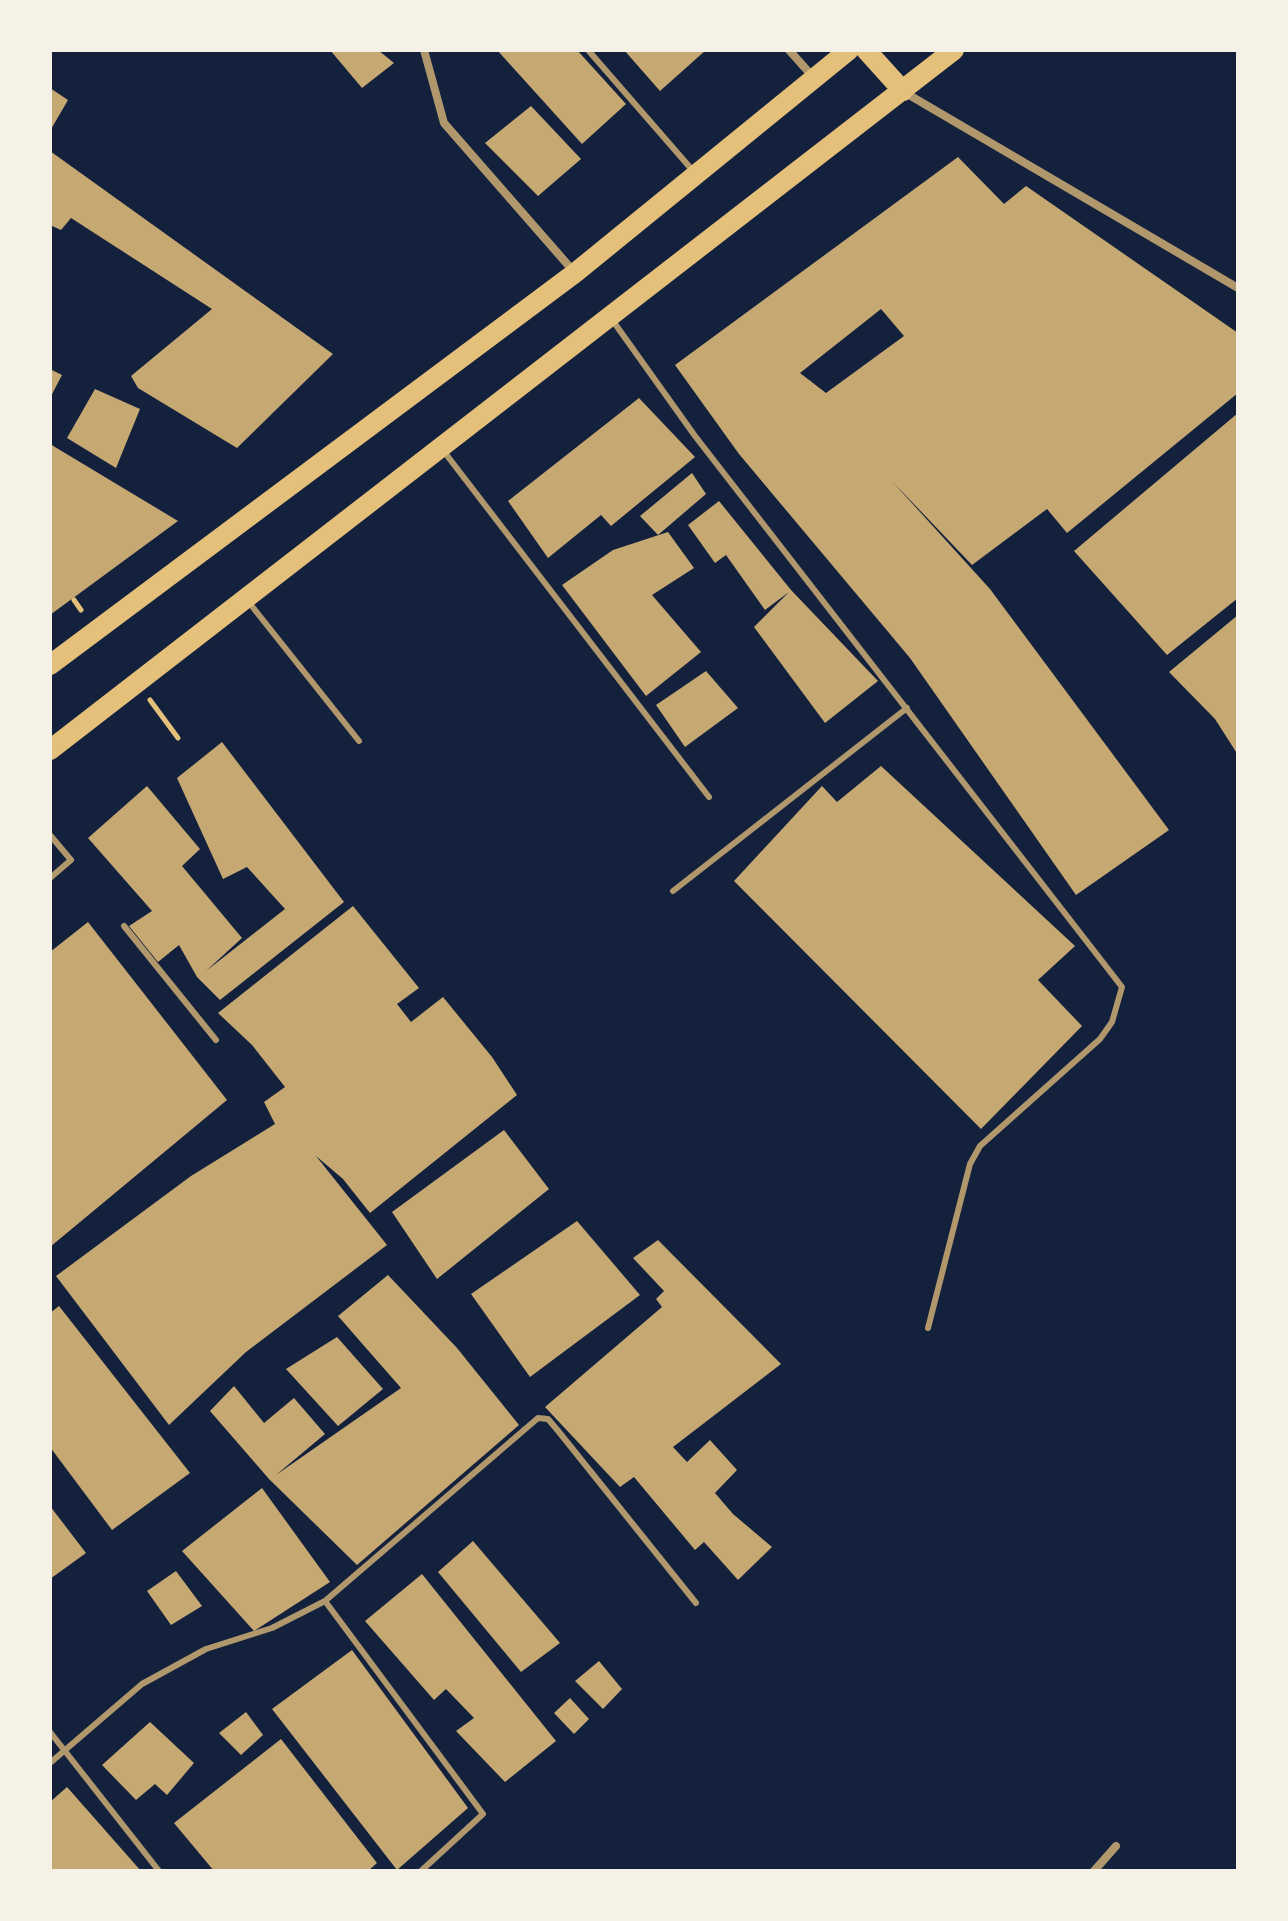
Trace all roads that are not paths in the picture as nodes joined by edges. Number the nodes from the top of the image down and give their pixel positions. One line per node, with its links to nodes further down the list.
1 (424, 50): 10 (street)
2 (588, 50): 9 (lane)
3 (789, 50): 7 (street)
4 (849, 50): 7 (main road)
5 (866, 50): 8 (main road)
6 (954, 50): 8 (main road)
7 (815, 79): 9 (main road)
8 (903, 91): 11 (street); 12 (main road)
9 (697, 175): 10 (main road)
10 (575, 273): 15 (main road)
11 (1238, 288)
12 (609, 314): 13 (main road); 16 (lane)
13 (440, 446): 14 (main road); 19 (lane)
14 (246, 598): 17 (lane); 18 (main road)
15 (50, 665)
16 (907, 708): 22 (lane); 25 (lane)
17 (359, 741)
18 (50, 750)
19 (709, 797)
20 (50, 835): 21 (lane)
21 (50, 878)
22 (673, 891)
23 (124, 926): 24 (lane)
24 (216, 1040)
25 (928, 1328)
26 (325, 1601): 27 (lane); 29 (lane); 33 (lane)
27 (696, 1603)
28 (50, 1732): 29 (lane)
29 (63, 1751): 30 (lane); 32 (lane)
30 (50, 1763)
31 (1116, 1846): 34 (street)
32 (159, 1871)
33 (421, 1871)
34 (1094, 1871)

